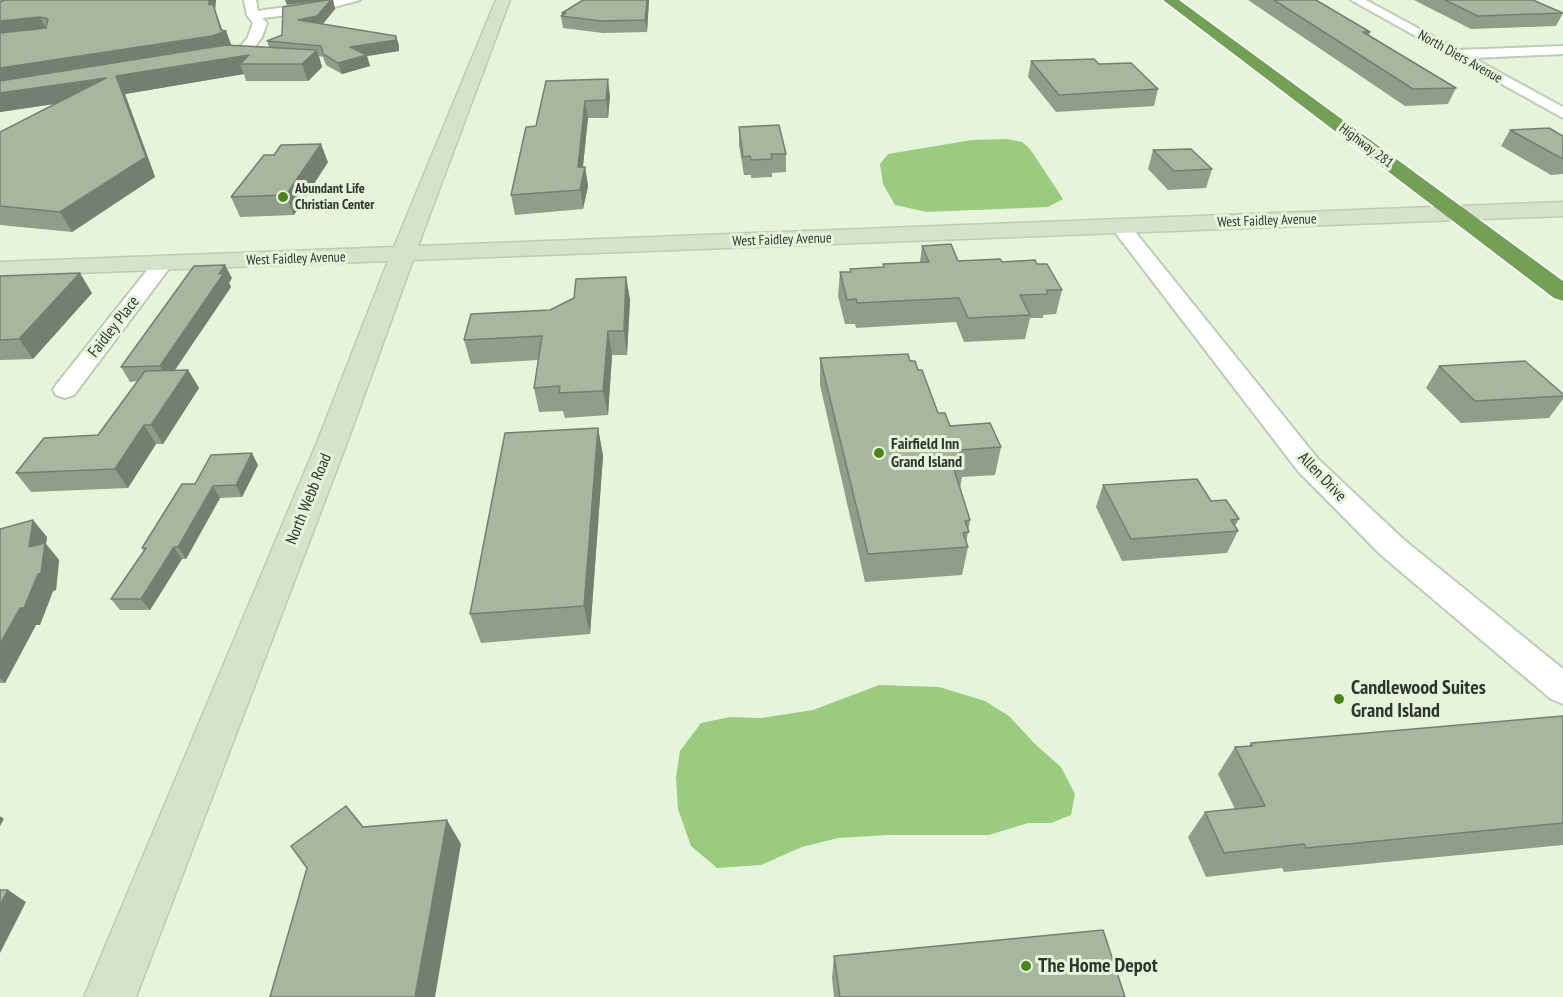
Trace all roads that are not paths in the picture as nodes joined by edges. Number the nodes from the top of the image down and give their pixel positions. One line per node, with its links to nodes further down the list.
1 (354, 0): 6 (street)
2 (503, 0): 18 (street, North Webb Road)
3 (1170, 0): 14 (highway, Highway 281)
4 (1191, 0): 13 (highway, Highway 281)
5 (1357, 0): 8 (street, North Diers Avenue)
6 (252, 7): 9 (street)
7 (1563, 50): 8 (street)
8 (1455, 54): 12 (street, North Diers Avenue)
9 (231, 55): 10 (street); 11 (street)
10 (259, 57)
11 (202, 63)
12 (1563, 113)
13 (1431, 172)
14 (1458, 203): 16 (street, West Faidley Avenue); 17 (street, West Faidley Avenue); 22 (highway, Highway 281)
15 (1563, 209): 16 (street, West Faidley Avenue)
16 (1488, 212): 20 (highway)
17 (1121, 227): 18 (street, West Faidley Avenue); 24 (street, Allen Drive)
18 (401, 255): 19 (street, West Faidley Avenue); 25 (street, North Webb Road)
19 (163, 263): 21 (street, West Faidley Avenue); 23 (street, Faidley Place)
20 (1563, 266)
21 (0, 268)
22 (1563, 293)
23 (65, 390)
24 (1563, 689)
25 (110, 997)

